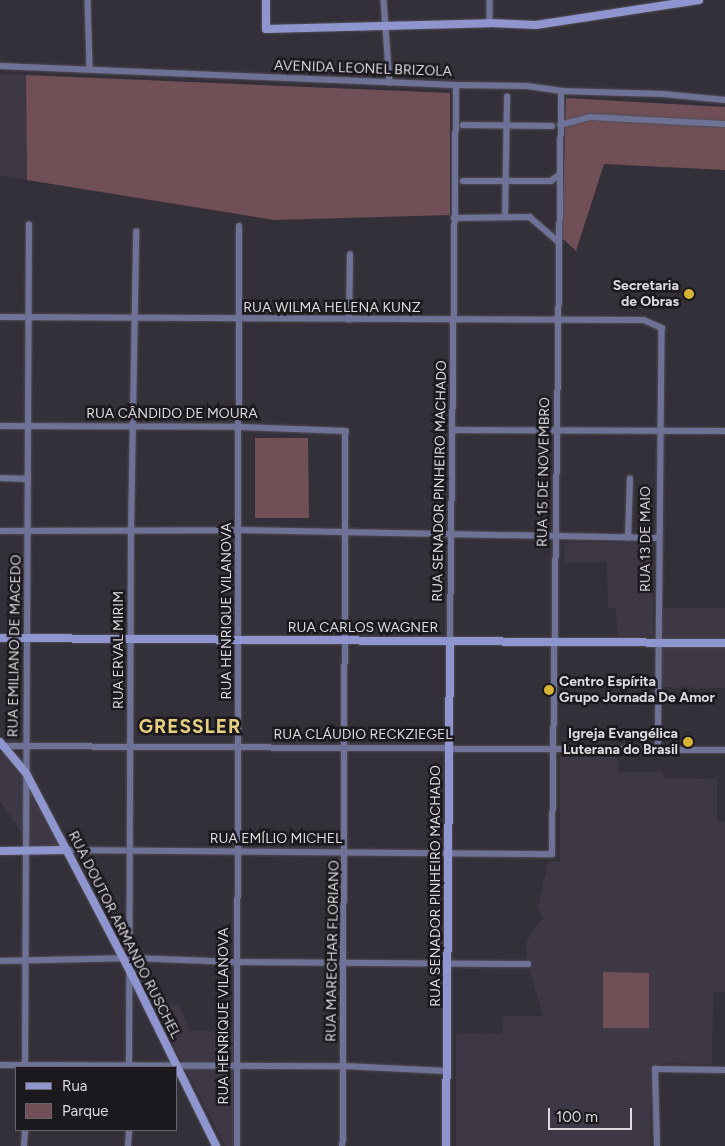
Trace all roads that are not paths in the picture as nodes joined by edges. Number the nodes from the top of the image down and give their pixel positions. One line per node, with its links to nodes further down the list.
1 (88, 0): 9 (street)
2 (266, 0): 7 (main road)
3 (384, 0): 7 (street)
4 (490, 0): 6 (street)
5 (699, 0): 6 (main road)
6 (490, 23): 7 (main road)
7 (384, 25): 10 (street)
8 (0, 66): 9 (street, AVENIDA LEONEL BRIZOLA)
9 (90, 69): 10 (street, AVENIDA LEONEL BRIZOLA)
10 (390, 82): 11 (street, AVENIDA LEONEL BRIZOLA)
11 (456, 85): 12 (street, AVENIDA LEONEL BRIZOLA); 24 (street, RUA SENADOR PINHEIRO MACHADO)
12 (561, 91): 14 (street, AVENIDA LEONEL BRIZOLA); 17 (street, RUA 15 DE NOVEMBRO)
13 (507, 97): 18 (street)
14 (725, 100)
15 (725, 124): 17 (street)
16 (463, 125): 18 (street)
17 (560, 125): 20 (street, RUA 15 DE NOVEMBRO)
18 (507, 126): 19 (street); 22 (street)
19 (552, 126)
20 (559, 175): 22 (street); 28 (street, RUA 15 DE NOVEMBRO)
21 (463, 181): 22 (street)
22 (506, 181): 23 (street)
23 (505, 217): 24 (street); 28 (street)
24 (454, 218): 35 (street, RUA SENADOR PINHEIRO MACHADO)
25 (28, 225): 31 (street, RUA EMILIANO DE MACEDO)
26 (239, 226): 33 (street, RUA HENRIQUE VILANOVA)
27 (136, 232): 32 (street, RUA ERVAL MIRIM)
28 (558, 241): 36 (street, RUA 15 DE NOVEMBRO)
29 (350, 255): 34 (street)
30 (0, 317): 31 (street, RUA WILMA HELENA KUNZ)
31 (28, 317): 32 (street, RUA WILMA HELENA KUNZ); 38 (street, RUA EMILIANO DE MACEDO)
32 (134, 319): 33 (street, RUA WILMA HELENA KUNZ); 40 (street, RUA ERVAL MIRIM)
33 (240, 320): 34 (street, RUA WILMA HELENA KUNZ); 41 (street, RUA HENRIQUE VILANOVA)
34 (348, 320): 35 (street, RUA WILMA HELENA KUNZ)
35 (453, 321): 36 (street, RUA WILMA HELENA KUNZ); 43 (street, RUA SENADOR PINHEIRO MACHADO)
36 (557, 322): 37 (street, RUA WILMA HELENA KUNZ); 44 (street, RUA 15 DE NOVEMBRO)
37 (662, 328): 45 (street, RUA 13 DE MAIO)
38 (28, 425): 39 (street, RUA CÂNDIDO DE MOURA); 40 (street, RUA CÂNDIDO DE MOURA); 48 (street, RUA EMILIANO DE MACEDO)
39 (0, 426)
40 (132, 426): 41 (street, RUA CÂNDIDO DE MOURA); 53 (street, RUA ERVAL MIRIM)
41 (241, 427): 42 (street, RUA CÂNDIDO DE MOURA); 50 (street, RUA HENRIQUE VILANOVA)
42 (343, 428): 54 (street, RUA MARECHAR FLORIANO)
43 (454, 430): 44 (street); 55 (street, RUA SENADOR PINHEIRO MACHADO)
44 (558, 430): 45 (street); 56 (street, RUA 15 DE NOVEMBRO)
45 (659, 430): 46 (street); 58 (street, RUA 13 DE MAIO)
46 (725, 431)
47 (0, 478): 48 (street)
48 (28, 479): 52 (street, RUA EMILIANO DE MACEDO)
49 (630, 479): 57 (street)
50 (240, 530): 53 (street); 54 (street); 62 (street, RUA HENRIQUE VILANOVA)
51 (0, 531): 52 (street)
52 (28, 531): 53 (street); 60 (street, RUA EMILIANO DE MACEDO)
53 (131, 531): 61 (street, RUA ERVAL MIRIM)
54 (347, 533): 55 (street); 63 (street, RUA MARECHAR FLORIANO)
55 (452, 535): 56 (street); 64 (street, RUA SENADOR PINHEIRO MACHADO)
56 (555, 537): 57 (street); 65 (street, RUA 15 DE NOVEMBRO)
57 (628, 538): 58 (street)
58 (659, 538): 66 (street, RUA 13 DE MAIO)
59 (0, 638): 60 (main road, RUA CARLOS WAGNER)
60 (28, 638): 61 (main road, RUA CARLOS WAGNER); 69 (street, RUA EMILIANO DE MACEDO)
61 (131, 639): 62 (main road, RUA CARLOS WAGNER); 70 (street, RUA ERVAL MIRIM)
62 (238, 640): 63 (main road, RUA CARLOS WAGNER); 71 (street, RUA HENRIQUE VILANOVA)
63 (346, 640): 64 (main road, RUA CARLOS WAGNER); 72 (street, RUA MARECHAR FLORIANO)
64 (450, 641): 65 (main road, RUA CARLOS WAGNER); 73 (main road, RUA SENADOR PINHEIRO MACHADO)
65 (552, 642): 66 (main road, RUA CARLOS WAGNER); 74 (street, RUA 15 DE NOVEMBRO)
66 (658, 642): 67 (main road, RUA CARLOS WAGNER); 75 (street, RUA 13 DE MAIO)
67 (725, 643)
68 (1, 744): 69 (street, RUA CLÁUDIO RECKZIEGEL); 77 (main road, RUA DOUTOR ARMANDO RUSCHEL)
69 (26, 746): 70 (street, RUA CLÁUDIO RECKZIEGEL); 77 (street, RUA EMILIANO DE MACEDO)
70 (131, 746): 71 (street, RUA CLÁUDIO RECKZIEGEL); 81 (street, RUA ERVAL MIRIM)
71 (238, 747): 72 (street, RUA CLÁUDIO RECKZIEGEL); 82 (street, RUA HENRIQUE VILANOVA)
72 (346, 748): 73 (street, RUA CLÁUDIO RECKZIEGEL); 83 (street, RUA MARECHAR FLORIANO)
73 (450, 748): 74 (street, RUA CLÁUDIO RECKZIEGEL); 84 (main road, RUA SENADOR PINHEIRO MACHADO)
74 (553, 749): 75 (street, RUA CLÁUDIO RECKZIEGEL); 85 (street, RUA 15 DE NOVEMBRO)
75 (658, 750): 76 (street, RUA CLÁUDIO RECKZIEGEL)
76 (725, 750)
77 (26, 773): 78 (main road, RUA DOUTOR ARMANDO RUSCHEL); 80 (street, RUA EMILIANO DE MACEDO)
78 (66, 850): 80 (main road, RUA EMÍLIO MICHEL); 81 (street, RUA EMÍLIO MICHEL); 86 (main road, RUA DOUTOR ARMANDO RUSCHEL)
79 (0, 851): 80 (main road, RUA EMÍLIO MICHEL)
80 (25, 851): 89 (street, RUA EMILIANO DE MACEDO)
81 (130, 851): 82 (street, RUA EMÍLIO MICHEL); 87 (street, RUA ERVAL MIRIM)
82 (237, 851): 83 (street, RUA EMÍLIO MICHEL); 90 (street, RUA HENRIQUE VILANOVA)
83 (346, 852): 84 (street, RUA EMÍLIO MICHEL); 91 (street, RUA MARECHAR FLORIANO)
84 (449, 853): 85 (street, RUA EMÍLIO MICHEL); 92 (main road, RUA SENADOR PINHEIRO MACHADO)
85 (552, 854)
86 (122, 958): 87 (street); 89 (street); 94 (main road, RUA DOUTOR ARMANDO RUSCHEL)
87 (132, 958): 90 (street); 94 (street, RUA ERVAL MIRIM)
88 (0, 961): 89 (street)
89 (25, 961): 96 (street, RUA EMILIANO DE MACEDO)
90 (236, 962): 91 (street); 99 (street, RUA HENRIQUE VILANOVA)
91 (346, 963): 92 (street); 100 (street, RUA MARECHAR FLORIANO)
92 (449, 964): 93 (street); 103 (main road, RUA SENADOR PINHEIRO MACHADO)
93 (528, 964)
94 (132, 975): 97 (street, RUA ERVAL MIRIM); 98 (main road, RUA DOUTOR ARMANDO RUSCHEL)
95 (0, 1065): 96 (street)
96 (25, 1066)
97 (129, 1066)
98 (176, 1066): 99 (street)
99 (236, 1066): 100 (street); 109 (street, RUA HENRIQUE VILANOVA)
100 (344, 1066): 103 (street); 110 (street, RUA MARECHAR FLORIANO)
101 (178, 1070): 108 (main road, RUA DOUTOR ARMANDO RUSCHEL)
102 (725, 1070): 112 (street)
103 (446, 1072): 111 (main road, RUA SENADOR PINHEIRO MACHADO)
104 (25, 1131): 106 (street)
105 (128, 1131): 107 (street)
106 (24, 1146)
107 (128, 1146)
108 (216, 1146)
109 (237, 1146)
110 (343, 1146)
111 (446, 1146)
112 (656, 1146)

